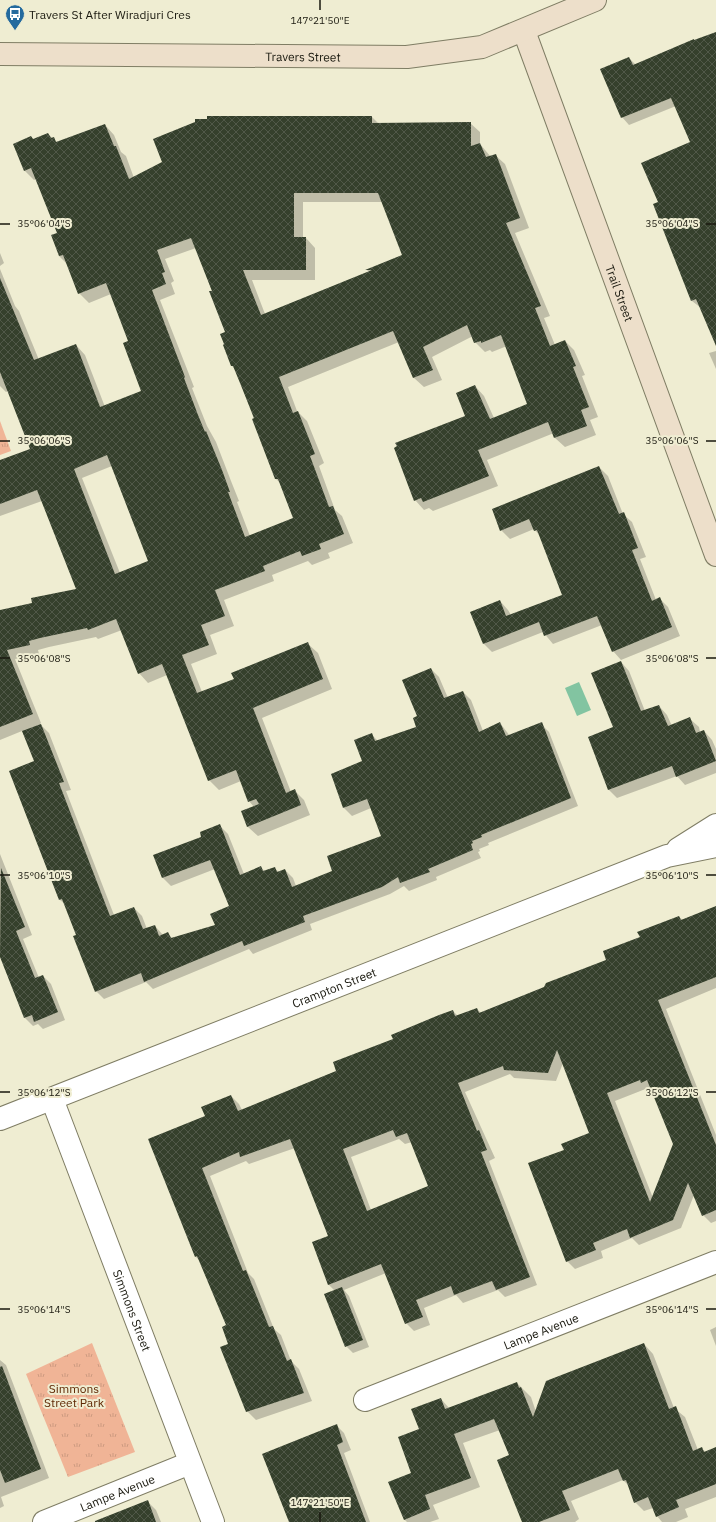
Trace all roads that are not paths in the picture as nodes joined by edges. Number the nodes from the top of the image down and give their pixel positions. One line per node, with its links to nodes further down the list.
1 (595, 0): 2 (main road, Travers Street)
2 (524, 31): 3 (main road, Travers Street); 4 (main road, Trail Street)
3 (0, 54)
4 (716, 555)
5 (716, 825): 7 (street, Crampton Street)
6 (716, 846): 7 (street, Crampton Street)
7 (667, 856): 8 (street, Crampton Street)
8 (52, 1099): 9 (street, Crampton Street); 12 (street, Simmons Street)
9 (0, 1119)
10 (716, 1262): 11 (street, Lampe Avenue)
11 (365, 1400)
12 (190, 1463): 13 (street, Lampe Avenue); 14 (street, Simmons Street)
13 (44, 1522)
14 (213, 1522)

